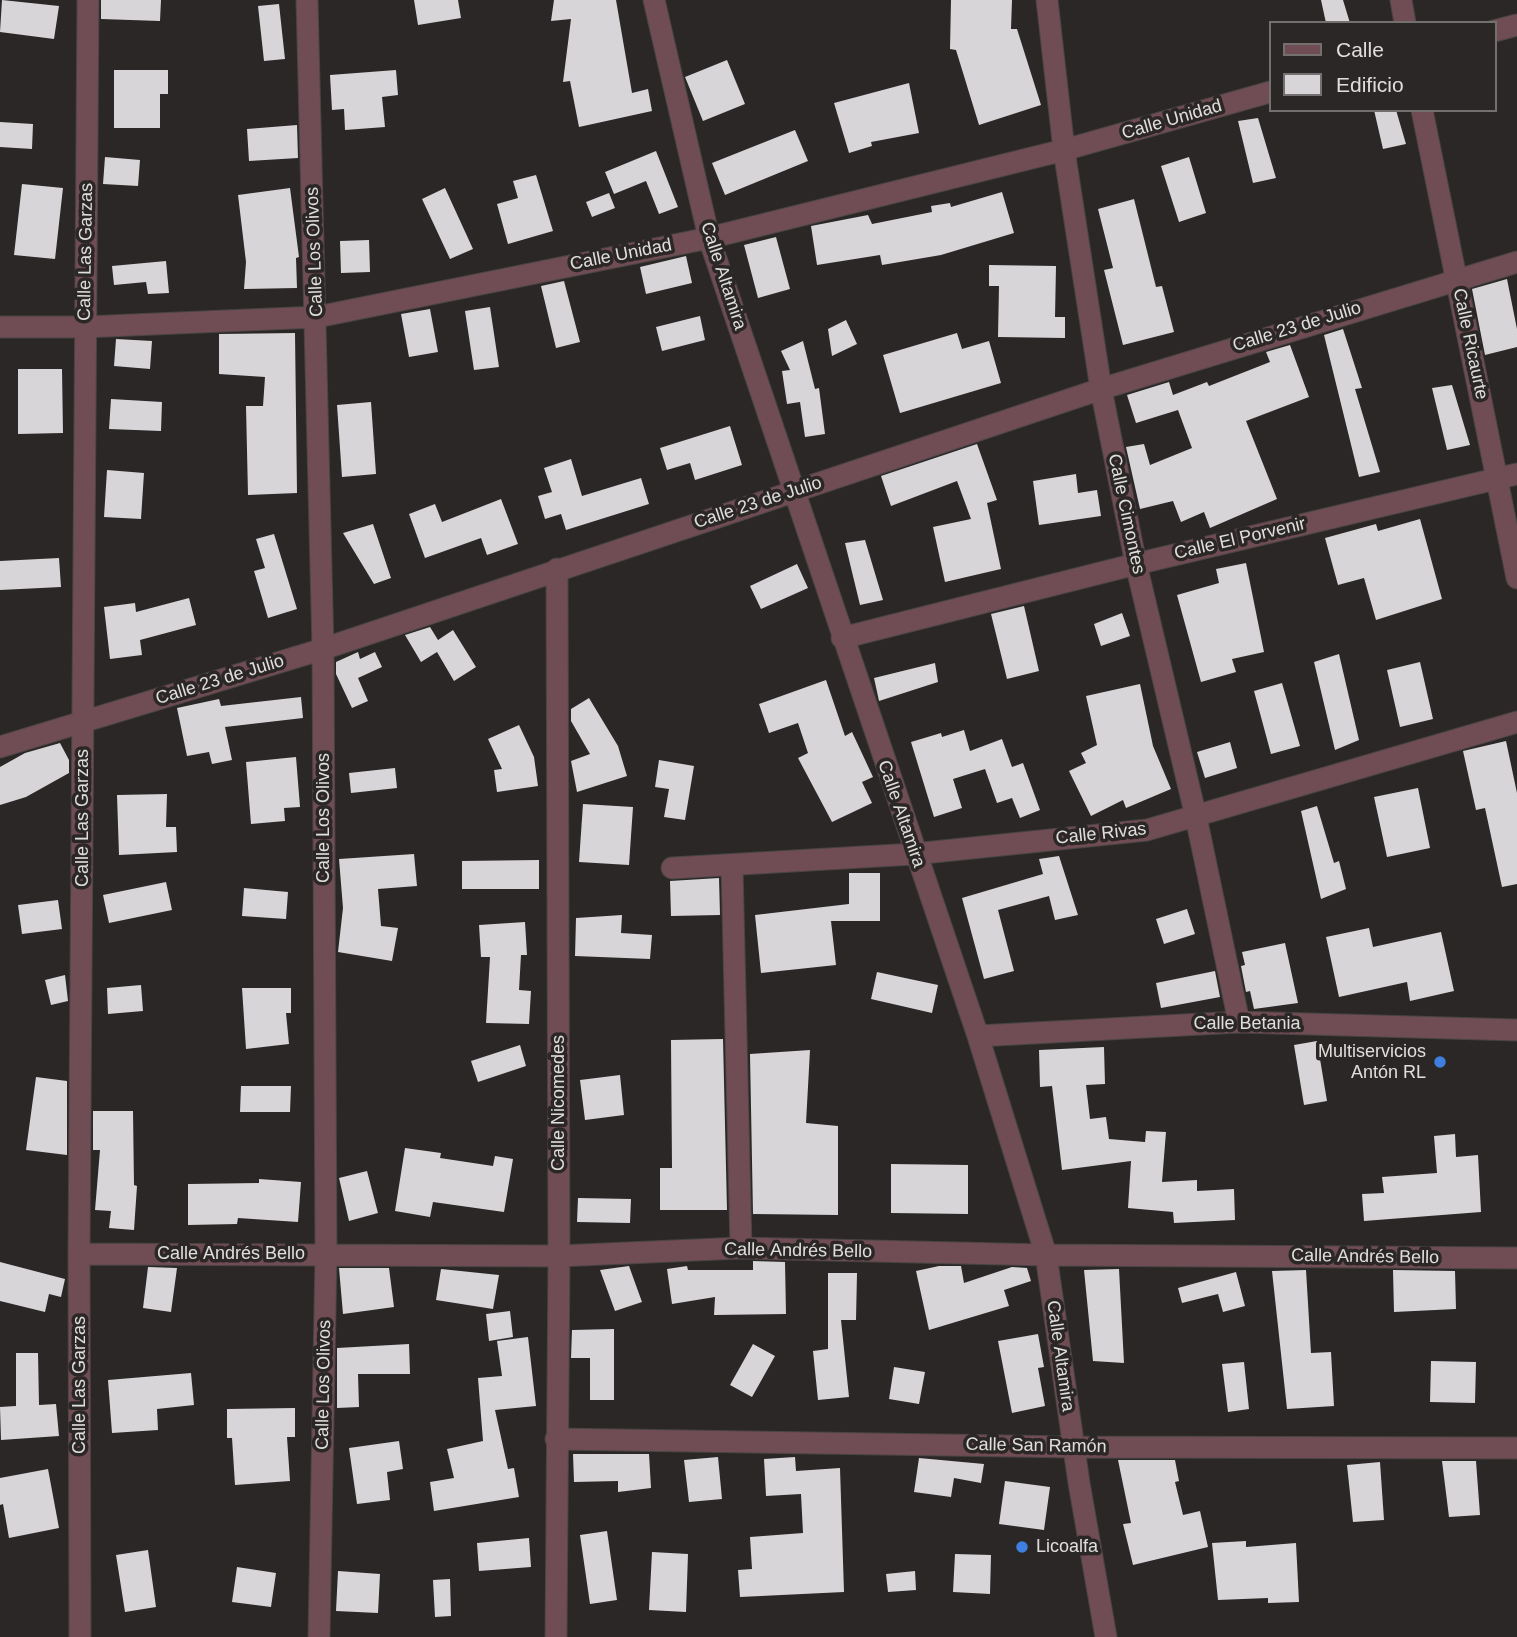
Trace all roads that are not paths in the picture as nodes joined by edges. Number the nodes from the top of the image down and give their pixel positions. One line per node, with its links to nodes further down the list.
1 (88, 0): 17 (street, Calle Las Garzas)
2 (307, 0): 15 (street, Calle Los Olivos)
3 (654, 0): 12 (street, Calle Altamira)
4 (1047, 0): 11 (street, Calle Cimontes)
5 (1401, 0): 6 (street)
6 (1405, 21)
7 (1517, 25): 8 (street)
8 (1496, 30)
9 (1268, 93): 11 (street, Calle Unidad)
10 (1422, 112): 14 (street, Calle Ricaurte)
11 (1064, 150): 12 (street, Calle Unidad); 18 (street, Calle Cimontes)
12 (709, 238): 15 (street, Calle Unidad); 20 (street, Calle Altamira)
13 (1517, 262): 14 (street, Calle 23 de Julio)
14 (1456, 280): 18 (street, Calle 23 de Julio); 19 (street, Calle Ricaurte)
15 (317, 317): 17 (street, Calle Unidad); 25 (street, Calle Los Olivos)
16 (0, 327): 17 (street, Calle Unidad)
17 (85, 327): 26 (street, Calle Las Garzas)
18 (1101, 389): 20 (street, Calle 23 de Julio); 21 (street, Calle Cimontes)
19 (1508, 476): 21 (street, Calle El Porvenir); 23 (street, Calle Ricaurte)
20 (795, 491): 22 (street, Calle 23 de Julio); 24 (street, Calle Altamira)
21 (1136, 564): 24 (street, Calle El Porvenir); 29 (street, Calle Cimontes)
22 (557, 569): 25 (street, Calle 23 de Julio); 40 (street, Calle Nicomedes)
23 (1517, 578)
24 (842, 638): 30 (street, Calle Altamira)
25 (323, 649): 26 (street, Calle 23 de Julio); 38 (street, Calle Los Olivos)
26 (84, 722): 28 (street, Calle 23 de Julio); 37 (street, Calle Las Garzas)
27 (1517, 722): 29 (street, Calle Rivas)
28 (0, 747)
29 (1196, 817): 30 (street, Calle Rivas); 33 (street, Calle Cimontes)
30 (914, 853): 31 (street, Calle Rivas); 35 (street, Calle Altamira)
31 (732, 866): 32 (street, Calle Rivas); 36 (street)
32 (672, 868)
33 (1239, 1022): 34 (street, Calle Betania); 35 (street, Calle Betania)
34 (1517, 1030)
35 (978, 1036): 39 (street, Calle Altamira)
36 (741, 1248): 39 (street, Calle Andrés Bello); 40 (street, Calle Andrés Bello)
37 (79, 1254): 38 (street, Calle Andrés Bello); 45 (street, Calle Las Garzas)
38 (326, 1254): 40 (street, Calle Andrés Bello); 46 (street, Calle Los Olivos)
39 (1046, 1255): 41 (street, Calle Andrés Bello); 43 (street, Calle Altamira)
40 (559, 1256): 42 (street, Calle Nicomedes)
41 (1517, 1258)
42 (556, 1438): 43 (street, Calle San Ramón); 47 (street, Calle Nicomedes)
43 (1073, 1447): 44 (street, Calle San Ramón); 48 (street, Calle Altamira)
44 (1517, 1448)
45 (80, 1637)
46 (319, 1637)
47 (556, 1637)
48 (1106, 1637)

